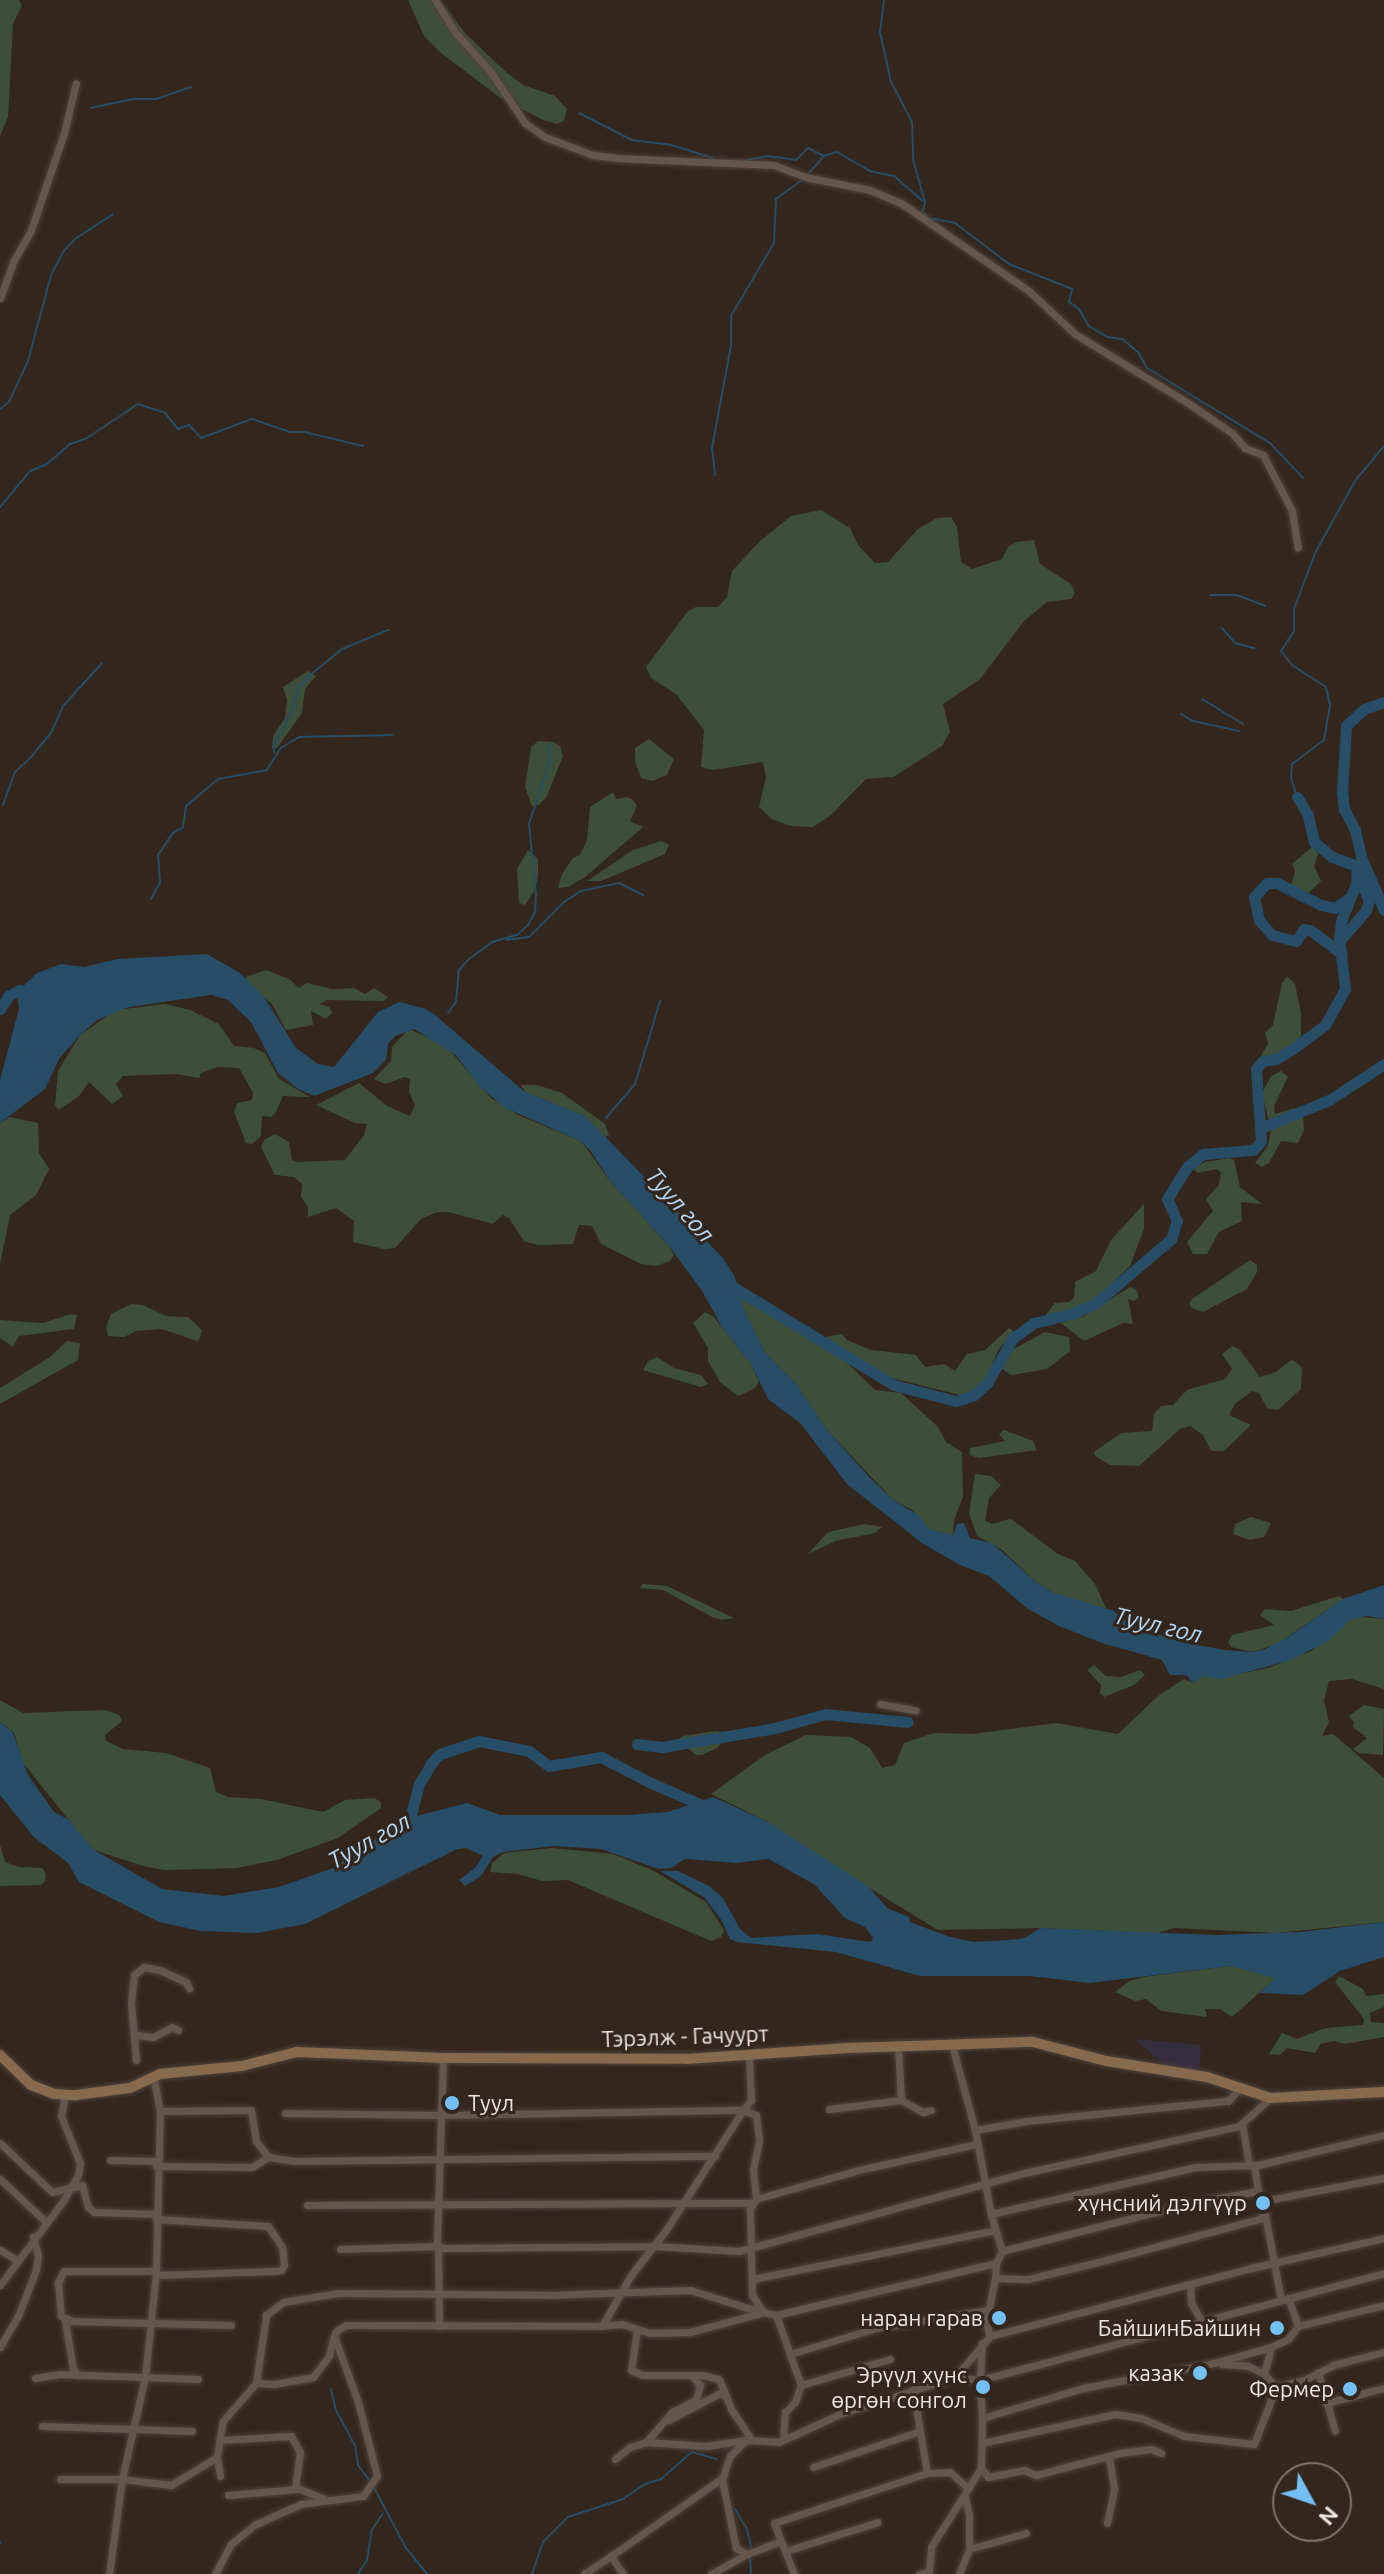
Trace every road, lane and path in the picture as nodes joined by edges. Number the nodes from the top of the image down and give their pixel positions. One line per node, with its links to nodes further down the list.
1 (435, 0): 4 (street)
2 (76, 83): 3 (street)
3 (0, 298)
4 (1298, 548)
5 (880, 1704): 6 (street)
6 (915, 1710)
7 (189, 1988): 9 (street)
8 (178, 2030): 9 (street)
9 (136, 2035): 15 (street)
10 (952, 2045): 11 (main road, Тэрэлж - Гачуурт); 17 (main road, Тэрэлж - Гачуурт); 29 (street)
11 (898, 2046): 13 (main road, Тэрэлж - Гачуурт); 21 (street)
12 (0, 2055): 19 (main road, Тэрэлж - Гачуурт)
13 (749, 2056): 14 (main road, Тэрэлж - Гачуурт); 23 (street)
14 (443, 2058): 16 (main road, Тэрэлж - Гачуурт); 27 (street)
15 (136, 2060)
16 (153, 2076): 19 (main road, Тэрэлж - Гачуурт); 25 (street)
17 (1239, 2089): 20 (main road, Тэрэлж - Гачуурт); 29 (street)
18 (1384, 2092): 20 (main road, Тэрэлж - Гачуурт)
19 (65, 2095): 42 (street)
20 (1270, 2098): 28 (street)
21 (901, 2100): 22 (street); 24 (street)
22 (829, 2109)
23 (743, 2110): 27 (street); 33 (street); 44 (street)
24 (931, 2110)
25 (160, 2111): 34 (street); 37 (street)
26 (285, 2113): 27 (street)
27 (444, 2115): 35 (street)
28 (1242, 2123): 38 (street); 41 (street)
29 (975, 2130): 32 (street)
30 (1384, 2135): 38 (street)
31 (0, 2143): 42 (street)
32 (977, 2144): 41 (street); 44 (street)
33 (715, 2156): 35 (street); 48 (street)
34 (268, 2157): 35 (street); 37 (street)
35 (440, 2159): 46 (street)
36 (110, 2160): 37 (street)
37 (156, 2164): 51 (street)
38 (1252, 2165): 43 (street); 49 (street)
39 (1384, 2178): 45 (street)
40 (0, 2179): 52 (street)
41 (985, 2185): 49 (street); 58 (street)
42 (71, 2188): 51 (street); 52 (street)
43 (1258, 2191): 45 (street); 61 (street)
44 (754, 2201): 48 (street); 58 (street)
45 (1263, 2201): 50 (street)
46 (437, 2204): 47 (street); 48 (street); 56 (street)
47 (307, 2205)
48 (682, 2205): 57 (street)
49 (991, 2215): 53 (street)
50 (1265, 2215): 64 (street); 67 (street)
51 (156, 2217): 65 (street); 65 (street)
52 (46, 2222): 54 (street)
53 (995, 2230): 61 (street); 68 (street)
54 (33, 2237): 62 (street); 89 (street)
55 (1384, 2238): 64 (street)
56 (438, 2246): 57 (street); 59 (street); 72 (street)
57 (654, 2246): 58 (street); 71 (street)
58 (752, 2248): 68 (street)
59 (340, 2249)
60 (0, 2250): 62 (street)
61 (1002, 2251): 63 (street)
62 (17, 2260): 70 (street)
63 (996, 2263): 67 (street); 77 (street)
64 (1272, 2263): 69 (street); 73 (street)
65 (156, 2273): 78 (street); 80 (street)
66 (1384, 2273): 73 (street)
67 (995, 2278): 75 (street)
68 (753, 2279): 76 (street)
69 (1190, 2284): 79 (street); 87 (street)
70 (0, 2285)
71 (623, 2291): 72 (street); 76 (street); 83 (street)
72 (439, 2293): 82 (street); 104 (street)
73 (1284, 2299): 79 (street); 84 (street)
74 (1384, 2305): 84 (street)
75 (987, 2310): 87 (street); 92 (street)
76 (763, 2312): 77 (street); 85 (street)
77 (776, 2315): 92 (street)
78 (65, 2321): 80 (street); 97 (street)
79 (1202, 2321): 103 (street)
80 (151, 2325): 81 (street); 99 (street)
81 (231, 2325)
82 (439, 2326): 83 (street); 86 (street)
83 (602, 2326): 85 (street)
84 (1298, 2326): 90 (street)
85 (637, 2329): 98 (street)
86 (334, 2336): 104 (street); 137 (street)
87 (990, 2336): 88 (street)
88 (982, 2343): 100 (street); 103 (street)
89 (0, 2347)
90 (1271, 2347): 94 (street); 96 (street)
91 (1384, 2352): 95 (street)
92 (790, 2354): 105 (street)
93 (890, 2359): 105 (street)
94 (1214, 2363): 96 (street); 111 (street)
95 (1318, 2372): 106 (street); 110 (street)
96 (1264, 2374): 106 (street)
97 (78, 2375): 99 (street); 101 (street)
98 (691, 2375): 109 (street); 112 (street)
99 (145, 2377): 102 (street); 114 (street)
100 (955, 2377): 103 (street); 108 (street)
101 (35, 2378)
102 (198, 2379)
103 (980, 2380): 111 (street)
104 (256, 2383): 119 (street)
105 (801, 2385): 118 (street)
106 (1276, 2387): 122 (street)
107 (1384, 2388): 110 (street)
108 (913, 2389): 116 (street); 118 (street)
109 (726, 2396): 112 (street); 120 (street)
110 (1326, 2403): 117 (street)
111 (982, 2418): 122 (street)
112 (667, 2421): 121 (street)
113 (42, 2426): 114 (street)
114 (134, 2428): 115 (street); 133 (street)
115 (192, 2431)
116 (920, 2431): 127 (street); 129 (street)
117 (1335, 2431)
118 (783, 2439): 120 (street)
119 (220, 2440): 125 (street); 134 (street)
120 (748, 2440): 121 (street); 131 (street)
121 (646, 2442): 126 (street)
122 (982, 2443): 128 (street)
123 (1161, 2453): 124 (street)
124 (1109, 2456): 128 (street); 139 (street)
125 (217, 2457): 130 (street); 133 (street)
126 (615, 2459)
127 (813, 2467)
128 (981, 2468): 135 (street)
129 (927, 2473): 135 (street); 141 (street)
130 (220, 2476)
131 (723, 2477): 144 (street); 145 (street)
132 (60, 2479): 133 (street)
133 (122, 2479): 146 (street)
134 (297, 2489): 136 (street); 137 (street)
135 (967, 2492): 142 (street); 152 (street)
136 (228, 2495)
137 (325, 2499): 147 (street)
138 (878, 2522): 143 (street)
139 (1107, 2523)
140 (1026, 2533): 142 (street)
141 (781, 2541): 143 (street); 144 (street)
142 (969, 2549): 153 (street)
143 (786, 2551): 151 (street)
144 (747, 2554): 150 (street)
145 (611, 2556): 148 (street); 149 (street)
146 (109, 2574)
147 (215, 2574)
148 (584, 2574)
149 (623, 2574)
150 (711, 2574)
151 (794, 2574)
152 (919, 2574)
153 (959, 2574)

